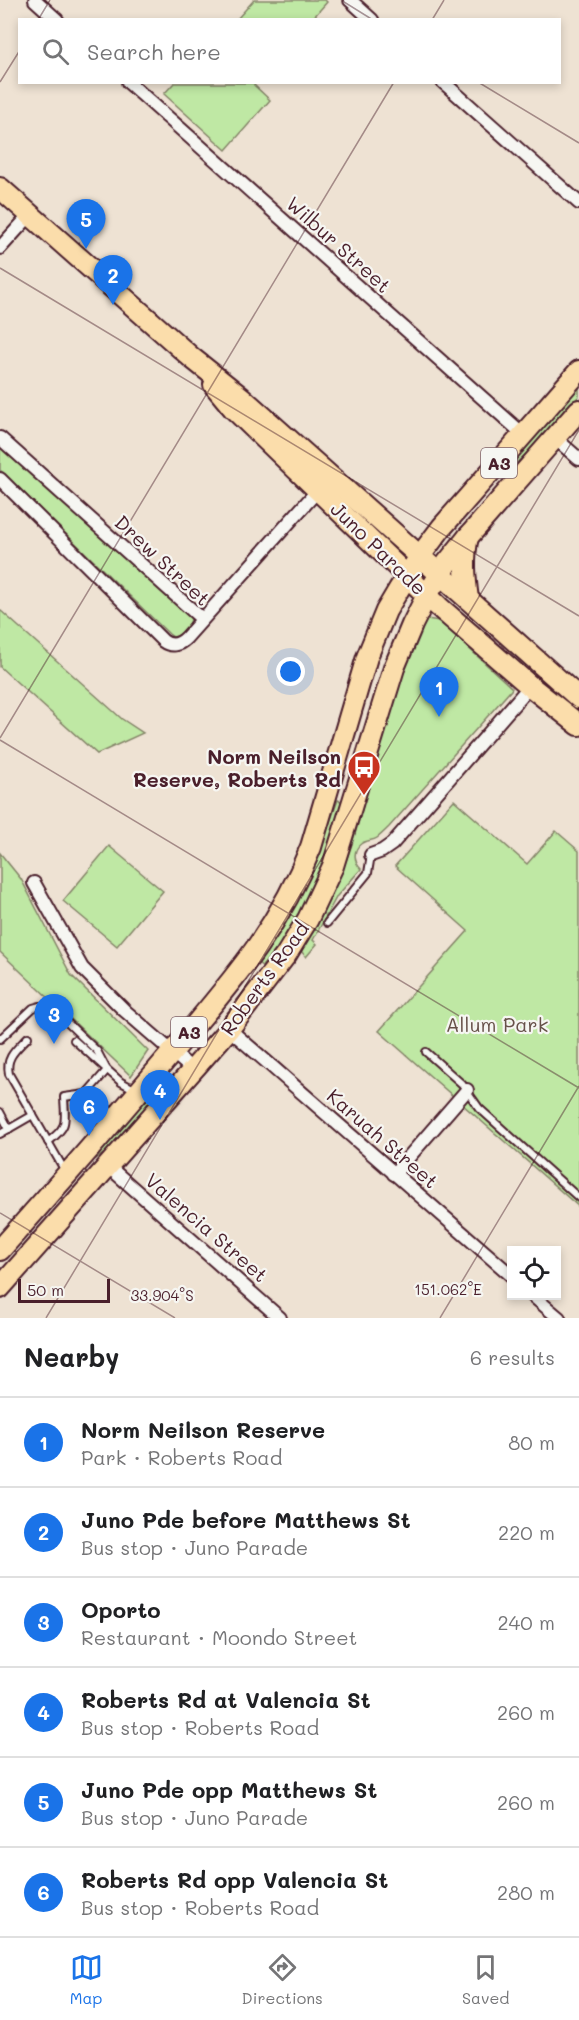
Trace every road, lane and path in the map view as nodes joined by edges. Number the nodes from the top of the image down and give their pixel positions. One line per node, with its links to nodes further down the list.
1 (35, 0): 3 (street)
2 (350, 0): 4 (street)
3 (55, 18)
4 (370, 18)
5 (130, 84): 14 (street, Wilbur Street)
6 (445, 84): 8 (street)
7 (0, 188): 9 (main road, Juno Parade)
8 (579, 203)
9 (30, 214): 10 (street); 11 (main road, Juno Parade)
10 (0, 248)
11 (192, 358): 19 (main road, Juno Parade); 21 (main road, Juno Parade)
12 (579, 371): 14 (main road, Roberts Road / A3)
13 (579, 410): 16 (main road, Roberts Road / A3)
14 (524, 435): 21 (main road, Roberts Road / A3)
15 (0, 438): 26 (street, Drew Street)
16 (555, 438): 17 (street); 20 (main road, Roberts Road / A3)
17 (579, 459)
18 (0, 479): 26 (street, Drew Street)
19 (318, 490): 23 (main road, Juno Parade); 26 (street)
20 (468, 537): 22 (main road, Roberts Road / A3); 25 (main road)
21 (420, 556): 22 (main road, Juno Parade); 23 (main road, Roberts Road / A3)
22 (440, 573): 24 (main road, Roberts Road / A3); 25 (main road, Juno Parade)
23 (407, 576): 24 (main road, Juno Parade); 37 (main road, Roberts Road / A3)
24 (427, 595): 27 (main road, Juno Parade); 33 (main road, Roberts Road / A3)
25 (468, 599): 28 (main road, Juno Parade)
26 (202, 619)
27 (530, 686): 29 (main road, Juno Parade); 30 (street)
28 (579, 698)
29 (579, 725)
30 (371, 855): 32 (lane)
31 (34, 883): 37 (street)
32 (327, 923)
33 (229, 1029): 40 (main road, Roberts Road / A3); 50 (street, Karuah Street)
34 (28, 1037): 44 (lane)
35 (0, 1039): 39 (lane)
36 (74, 1040): 39 (lane)
37 (172, 1052): 40 (street); 42 (main road, Roberts Road / A3)
38 (426, 1052): 41 (lane)
39 (107, 1070): 42 (lane); 47 (lane)
40 (193, 1070): 48 (main road, Roberts Road / A3)
41 (467, 1090): 50 (street); 51 (lane)
42 (139, 1091): 49 (main road, Roberts Road / A3)
43 (0, 1112): 45 (lane)
44 (33, 1114): 45 (lane); 47 (lane)
45 (9, 1129): 46 (lane)
46 (0, 1134)
47 (48, 1142): 49 (lane)
48 (108, 1166): 54 (main road, Roberts Road / A3); 56 (street, Valencia Street)
49 (66, 1174): 52 (main road, Roberts Road / A3)
50 (394, 1174): 53 (street, Karuah Street)
51 (579, 1198)
52 (0, 1250)
53 (507, 1272)
54 (0, 1288)
55 (538, 1300): 57 (street)
56 (280, 1318)
57 (559, 1318)

